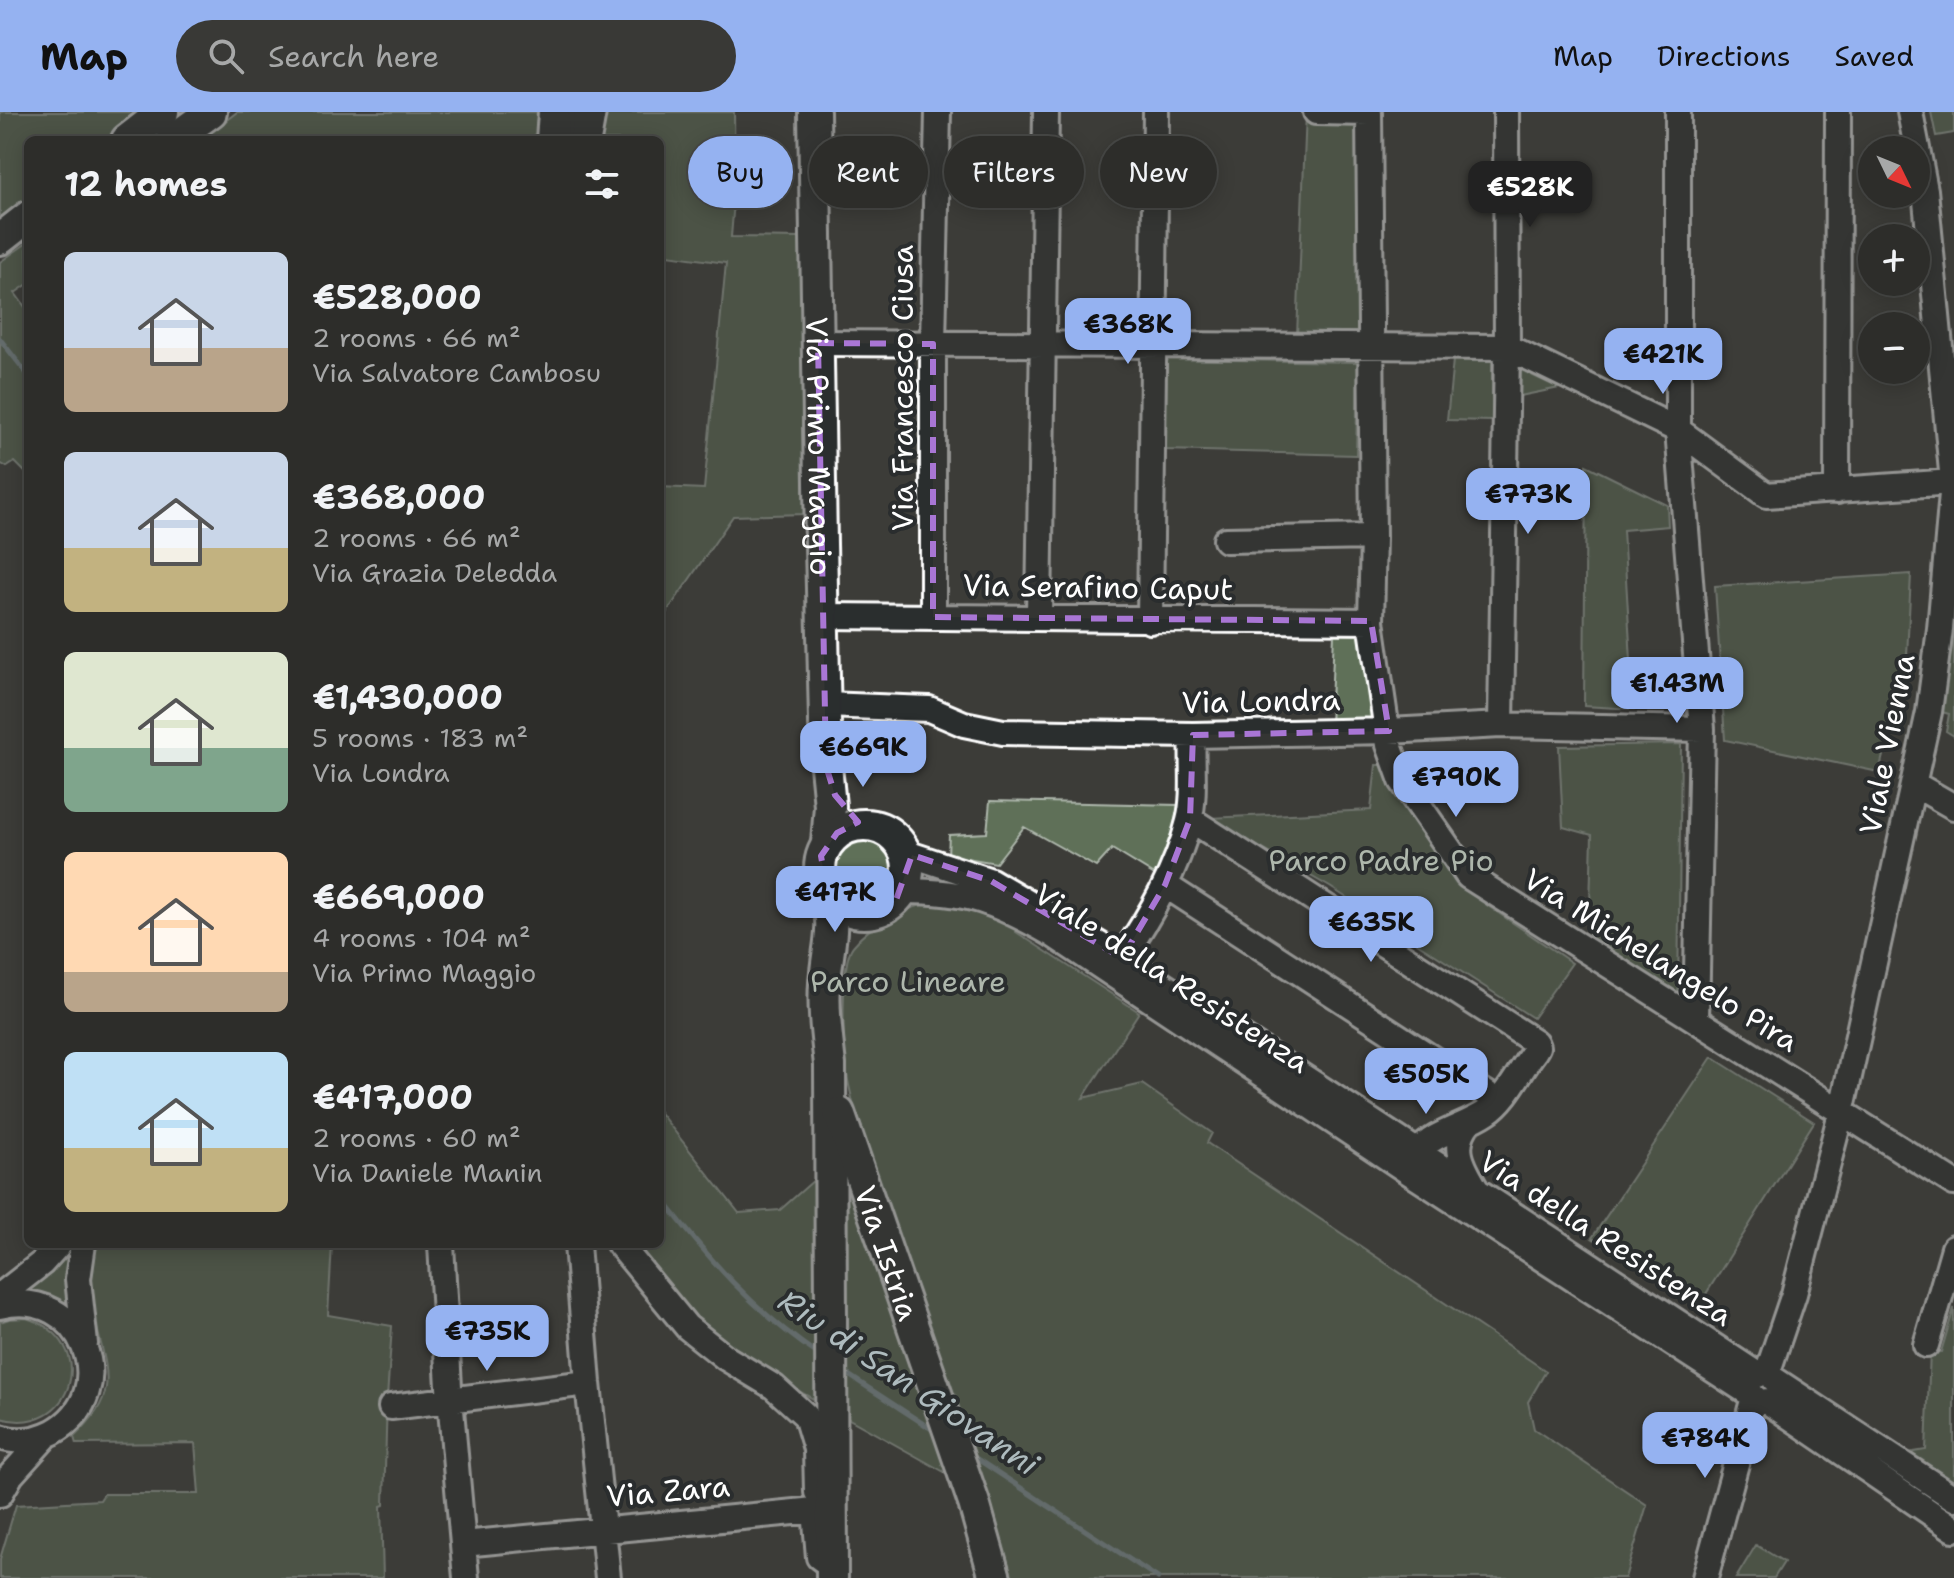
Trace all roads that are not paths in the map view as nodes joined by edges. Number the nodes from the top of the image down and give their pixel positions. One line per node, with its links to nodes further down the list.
1 (163, 112): 15 (main road)
2 (209, 112): 16 (main road)
3 (554, 112): 17 (main road)
4 (572, 112): 18 (street)
5 (590, 112): 19 (main road)
6 (814, 112): 24 (main road, Via Primo Maggio)
7 (938, 112): 25 (street, Via Francesco Ciusa)
8 (1046, 112): 26 (street)
9 (1156, 112): 27 (street)
10 (1316, 112): 28 (street, Via Michelangelo Pira)
11 (1506, 112): 29 (street)
12 (1678, 112): 30 (street)
13 (1838, 112): 32 (street)
14 (1910, 112): 31 (street, Viale Vienna)
15 (132, 136)
16 (177, 136)
17 (552, 136)
18 (569, 136)
19 (586, 136)
20 (24, 220): 22 (main road)
21 (24, 238): 23 (main road)
22 (0, 239)
23 (0, 254)
24 (818, 343): 25 (street); 35 (main road, Via Primo Maggio)
25 (933, 344): 26 (street); 36 (street, Via Francesco Ciusa)
26 (1043, 345): 27 (street); 37 (street)
27 (1153, 345): 28 (street); 38 (street)
28 (1370, 347): 29 (street); 33 (street, Via Michelangelo Pira)
29 (1507, 347): 30 (street); 41 (street)
30 (1678, 430): 32 (street); 42 (street)
31 (1953, 482): 32 (street); 46 (street, Viale Vienna)
32 (1837, 491)
33 (1373, 537): 34 (street); 39 (street, Via Michelangelo Pira)
34 (1226, 540)
35 (823, 616): 36 (street, Via Serafino Caput); 40 (main road, Via Primo Maggio)
36 (933, 617): 37 (street, Via Serafino Caput)
37 (1039, 617): 38 (street, Via Serafino Caput)
38 (1150, 621): 39 (street, Via Serafino Caput)
39 (1371, 621): 43 (street, Via Michelangelo Pira)
40 (825, 705): 44 (street, Via Londra); 45 (main road, Via Primo Maggio)
41 (1501, 725): 42 (street, Via Londra); 43 (street, Via Londra)
42 (1702, 729): 58 (street)
43 (1389, 731): 44 (street, Via Londra); 58 (street, Via Michelangelo Pira)
44 (1193, 735): 48 (street)
45 (829, 782): 49 (main road); 50 (main road, Via Primo Maggio)
46 (1914, 784): 47 (street); 61 (street, Viale Vienna)
47 (1954, 807)
48 (1190, 819): 52 (street); 60 (street)
49 (864, 824): 50 (main road); 51 (main road)
50 (827, 843): 54 (main road)
51 (906, 853): 53 (main road); 56 (street, Viale della Resistenza)
52 (1165, 885): 56 (street); 60 (street)
53 (904, 891): 55 (main road); 77 (street, Viale della Resistenza)
54 (828, 896): 55 (main road); 57 (main road)
55 (868, 914): 57 (main road)
56 (1122, 958): 63 (street, Viale della Resistenza)
57 (828, 959): 59 (main road)
58 (1696, 1020): 61 (street, Via Michelangelo Pira)
59 (830, 1065): 88 (main road); 91 (main road, Via Istria)
60 (1498, 1101): 62 (street)
61 (1841, 1113): 64 (street, Via Michelangelo Pira); 77 (street, Viale Vienna)
62 (1469, 1122): 63 (street); 65 (street)
63 (1418, 1154): 65 (street, Via della Resistenza)
64 (1954, 1183)
65 (1478, 1192): 77 (street, Via della Resistenza)
66 (55, 1248): 72 (street)
67 (82, 1248): 75 (street)
68 (441, 1248): 78 (street)
69 (577, 1248): 76 (street)
70 (622, 1248): 84 (street)
71 (1954, 1248): 74 (street)
72 (0, 1296)
73 (0, 1306): 75 (street)
74 (1926, 1345)
75 (85, 1346): 80 (street)
76 (588, 1383): 78 (street); 86 (street)
77 (1762, 1387): 83 (street); 85 (street); 92 (street, Viale Vienna)
78 (450, 1402): 79 (street); 87 (street)
79 (391, 1407)
80 (47, 1435): 81 (street); 82 (street)
81 (0, 1437)
82 (0, 1494)
83 (1954, 1498)
84 (815, 1510): 86 (street, Via Zara); 88 (street)
85 (1954, 1529)
86 (602, 1530): 87 (street, Via Zara); 90 (street)
87 (463, 1544): 89 (street)
88 (832, 1573)
89 (466, 1578)
90 (608, 1578)
91 (995, 1578)
92 (1705, 1578)

